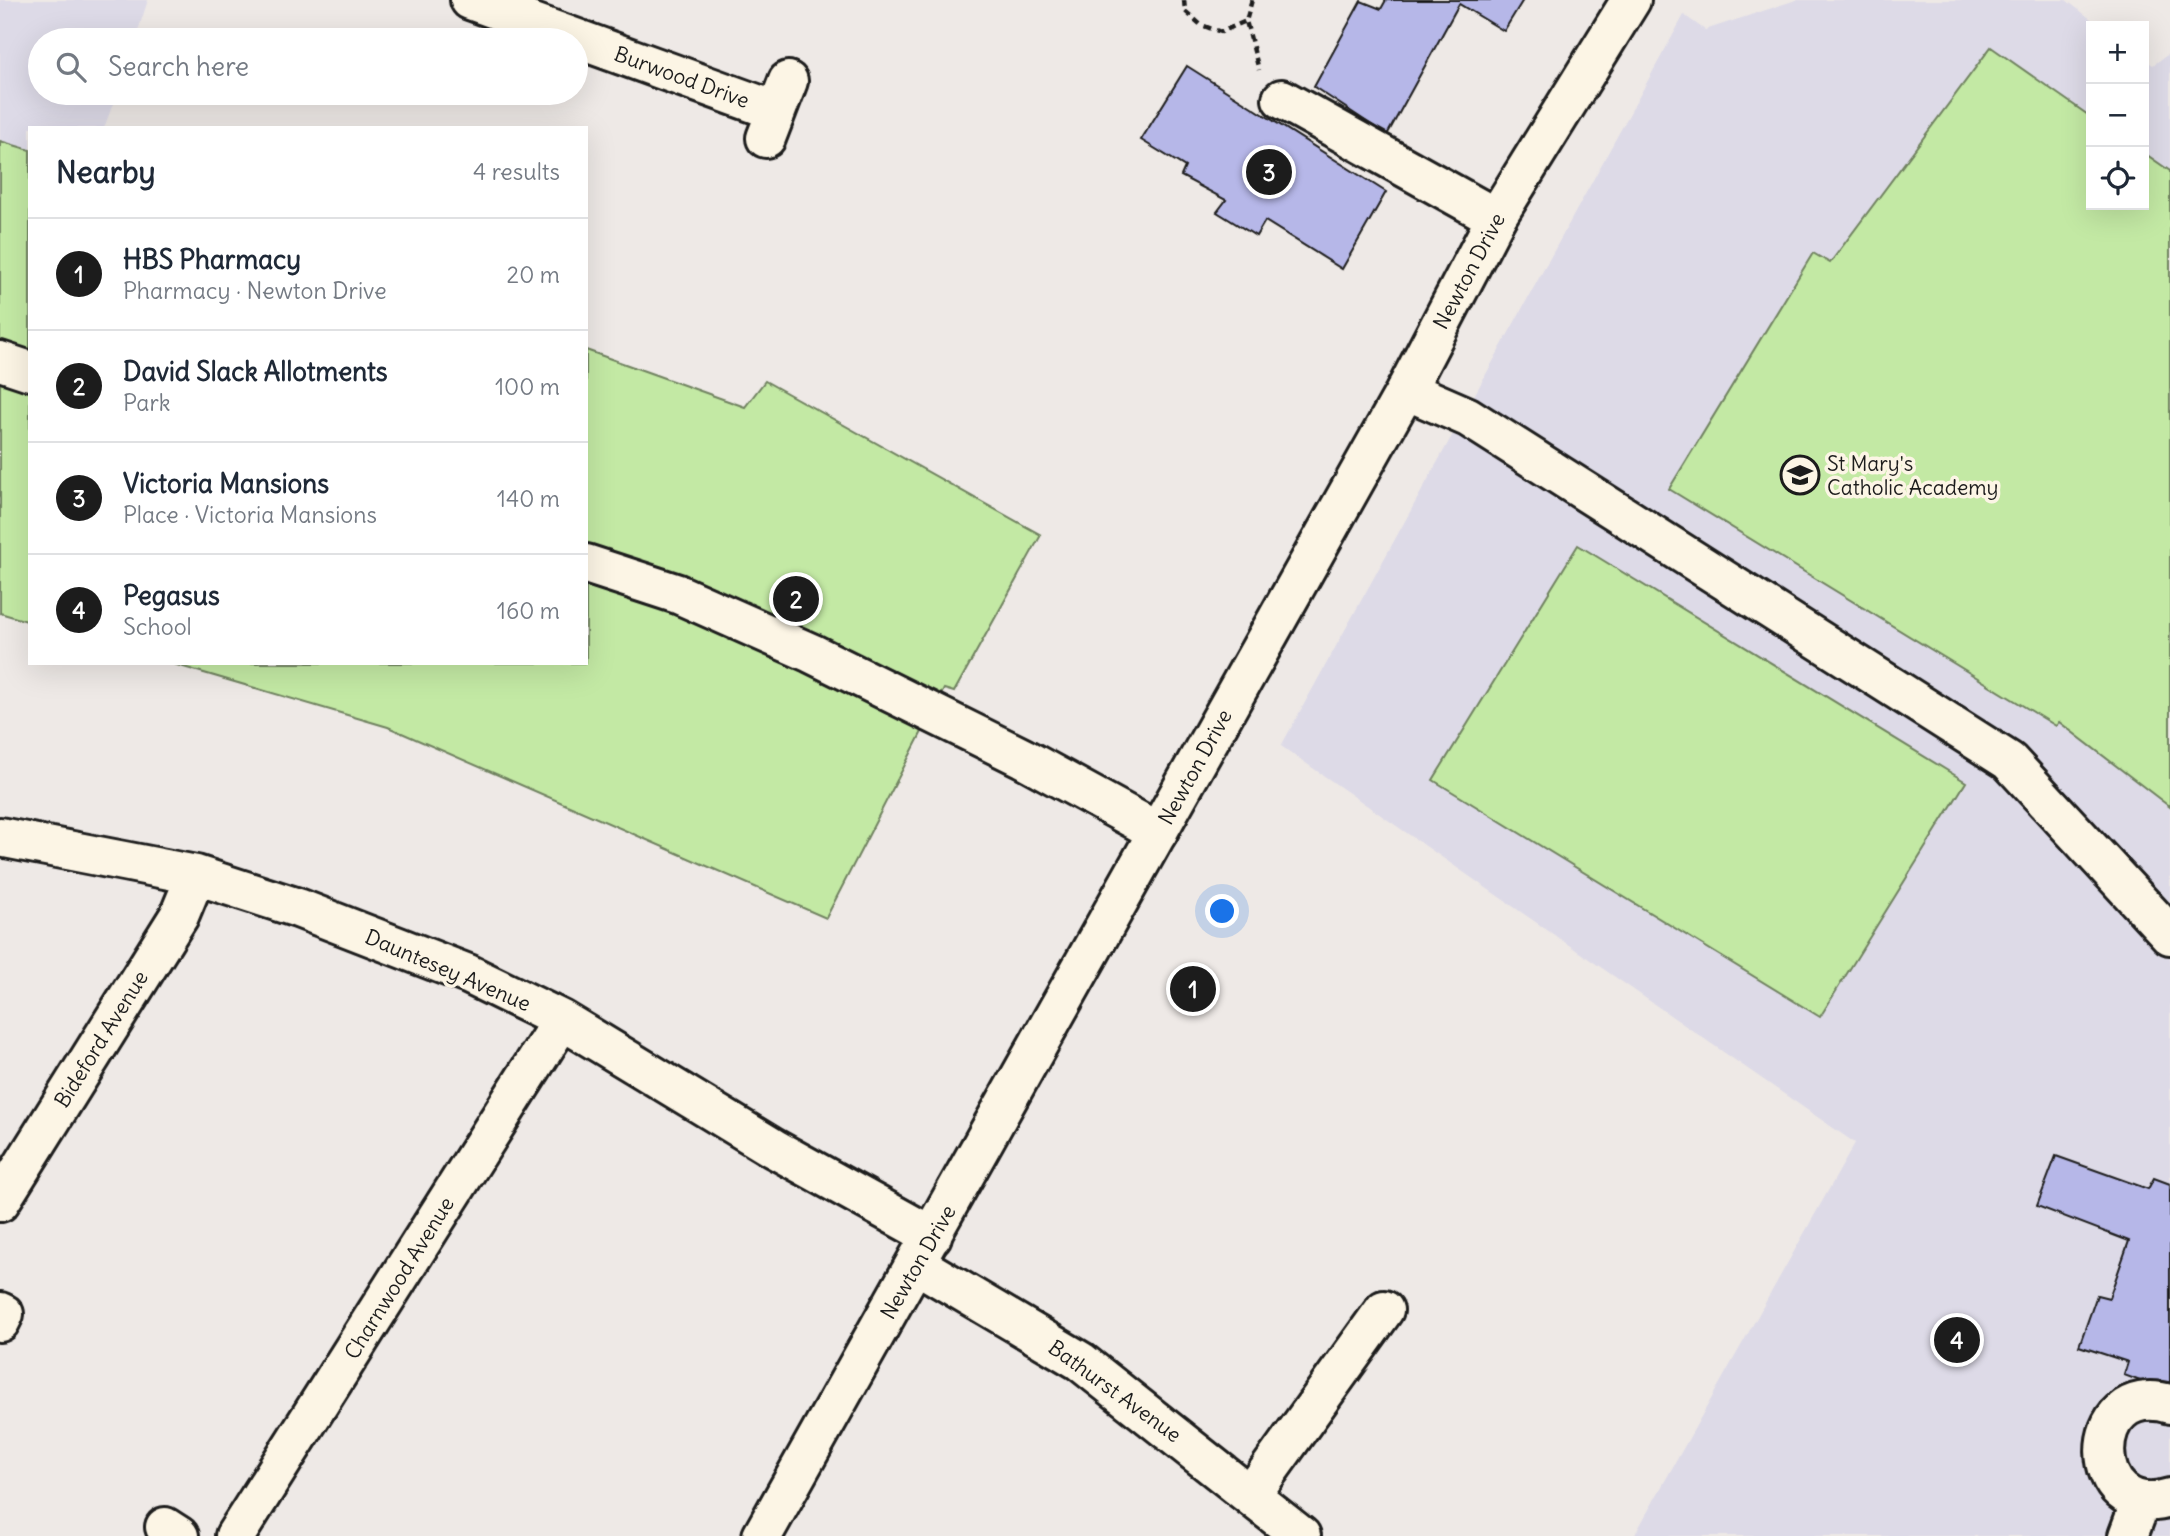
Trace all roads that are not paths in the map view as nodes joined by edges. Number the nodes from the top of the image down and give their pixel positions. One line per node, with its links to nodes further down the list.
1 (470, 0): 3 (street, Burwood Drive)
2 (1631, 0): 7 (street, Newton Drive)
3 (548, 28)
4 (588, 42): 6 (street, Burwood Drive)
5 (1271, 87): 7 (street)
6 (776, 110)
7 (1496, 218): 10 (street, Newton Drive)
8 (0, 362): 9 (street)
9 (28, 370)
10 (1406, 390): 12 (street, Newton Drive); 15 (street)
11 (588, 565): 12 (street)
12 (1158, 832): 18 (street, Newton Drive)
13 (0, 837): 14 (street, Dauntesey Avenue)
14 (196, 875): 16 (street, Dauntesey Avenue); 17 (street, Bideford Avenue)
15 (2170, 935)
16 (562, 1020): 18 (street, Dauntesey Avenue); 26 (street, Charnwood Avenue)
17 (0, 1202)
18 (924, 1250): 23 (street, Bathurst Avenue); 27 (street, Newton Drive)
19 (1384, 1311): 23 (street)
20 (0, 1312): 21 (street)
21 (0, 1322)
22 (2170, 1404): 24 (street)
23 (1251, 1494): 25 (street, Bathurst Avenue)
24 (2156, 1499): 28 (street)
25 (1296, 1534)
26 (235, 1536)
27 (762, 1536)
28 (2128, 1536)

